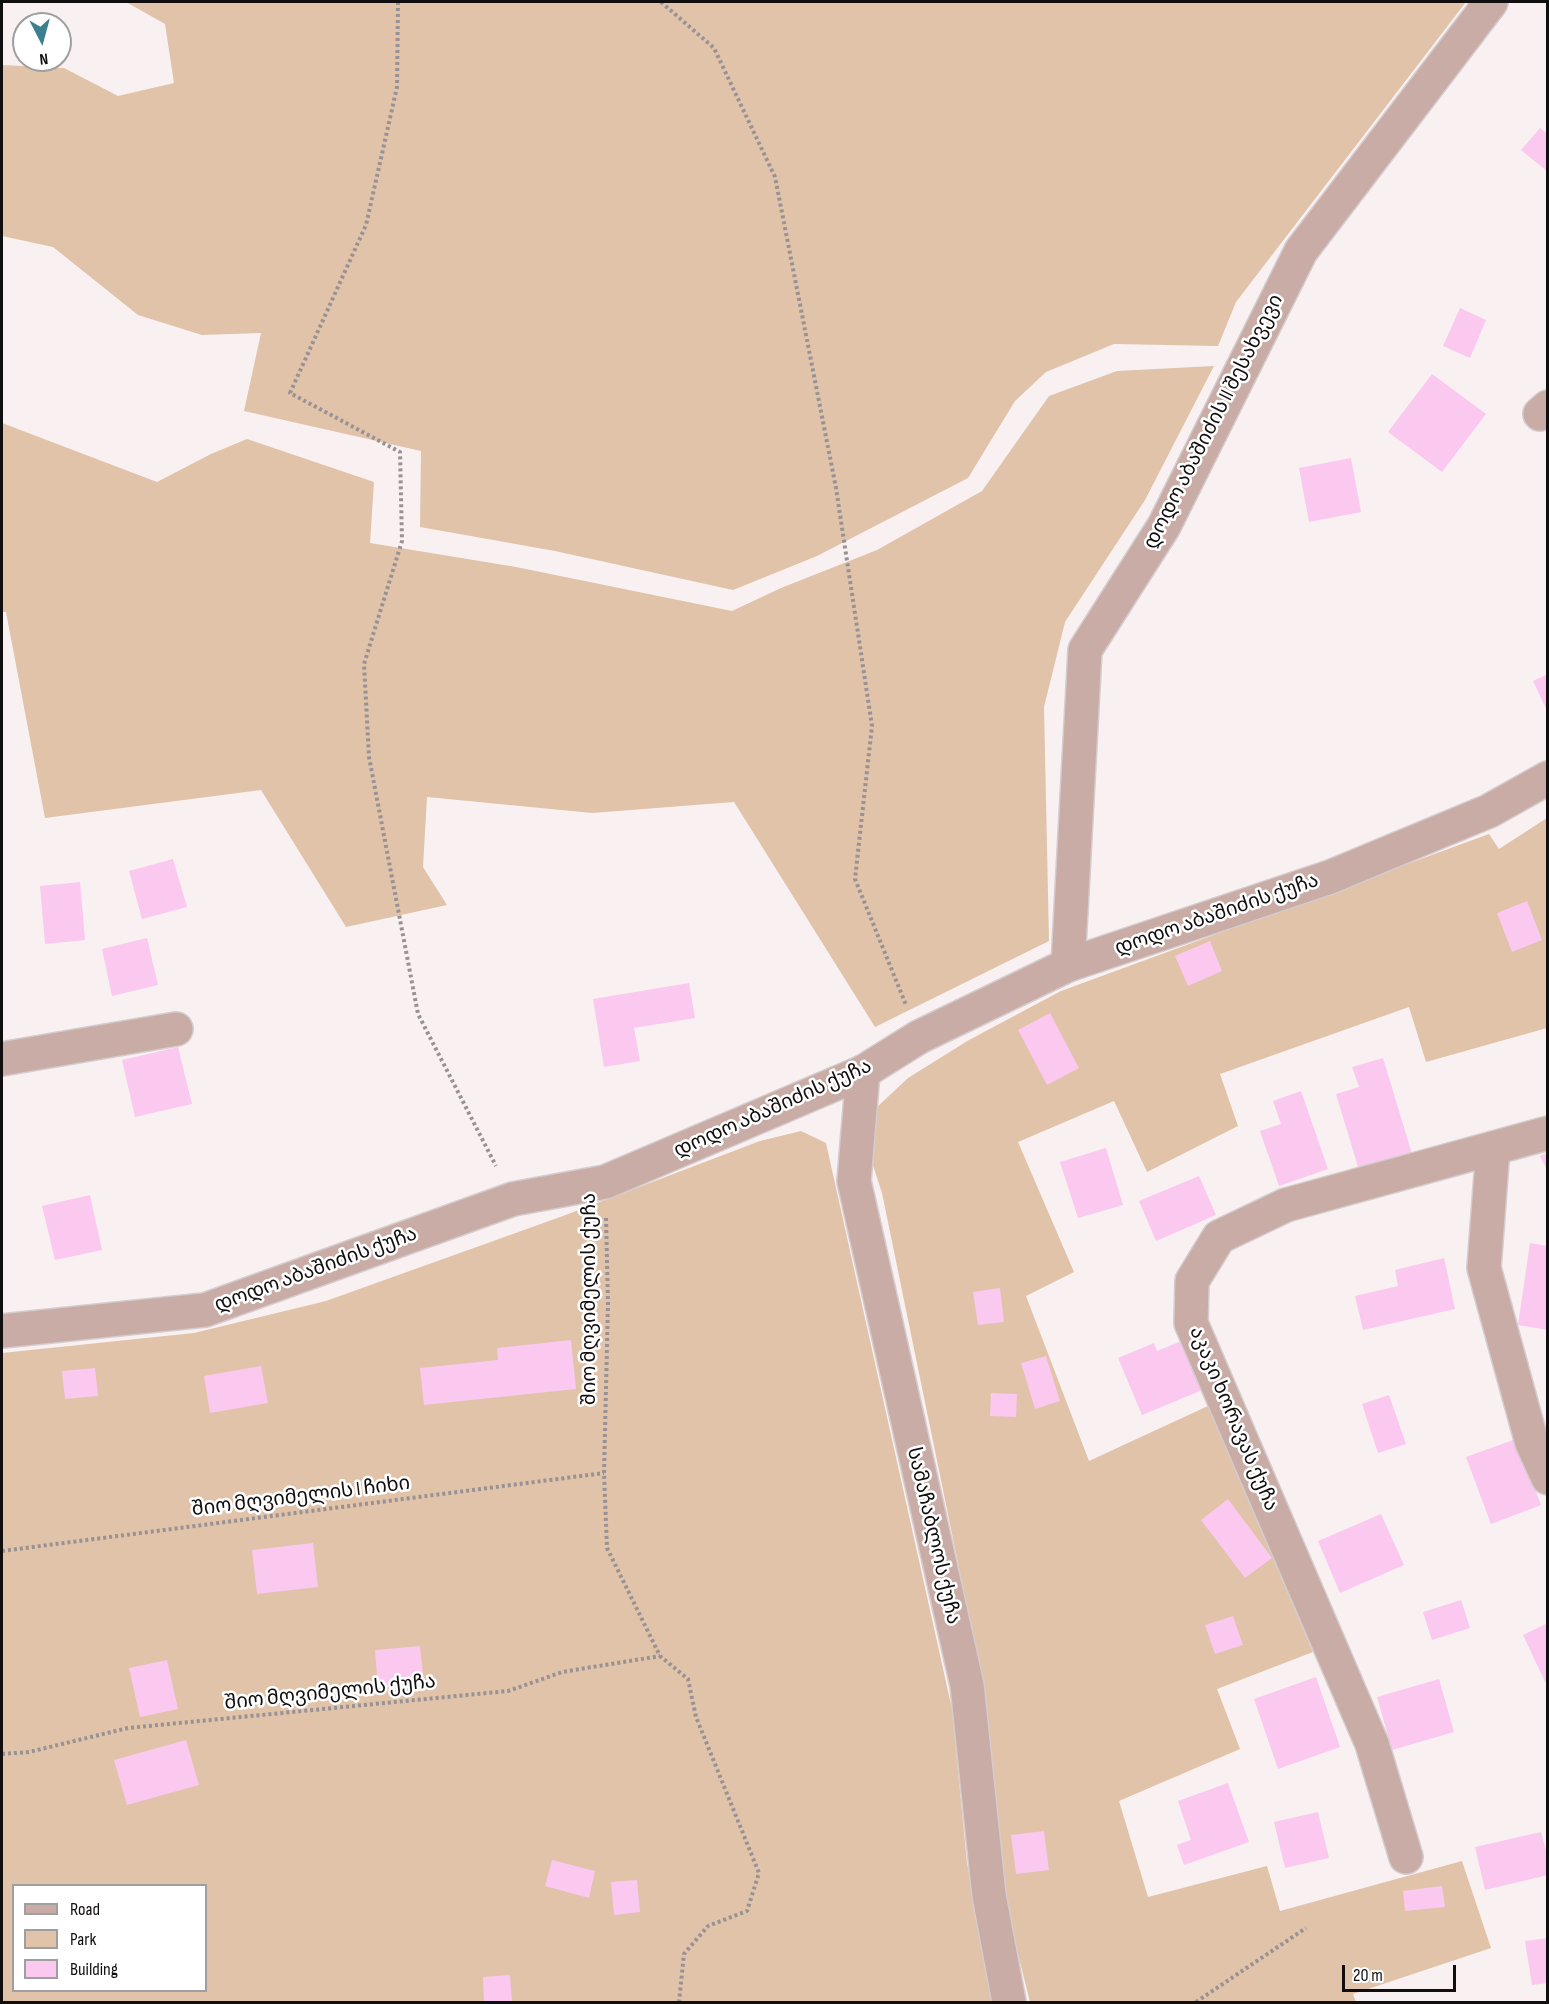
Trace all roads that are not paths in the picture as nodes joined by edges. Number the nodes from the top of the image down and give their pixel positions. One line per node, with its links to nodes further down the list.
1 (1491, 2): 3 (street, დოდო აბაშიძის II შესახვევი)
2 (1548, 778): 3 (street, დოდო აბაშიძის ქუჩა)
3 (1068, 965): 6 (street, დოდო აბაშიძის ქუჩა)
4 (176, 1029): 5 (street)
5 (2, 1059)
6 (863, 1072): 9 (street, დოდო აბაშიძის ქუჩა); 12 (street, სამაჩაბლოს ქუჩა)
7 (1548, 1133): 8 (street, აკაკი ხორავას ქუჩა)
8 (1493, 1148): 10 (street); 11 (street, აკაკი ხორავას ქუჩა)
9 (2, 1330)
10 (1548, 1478)
11 (1406, 1857)
12 (1009, 2002)

